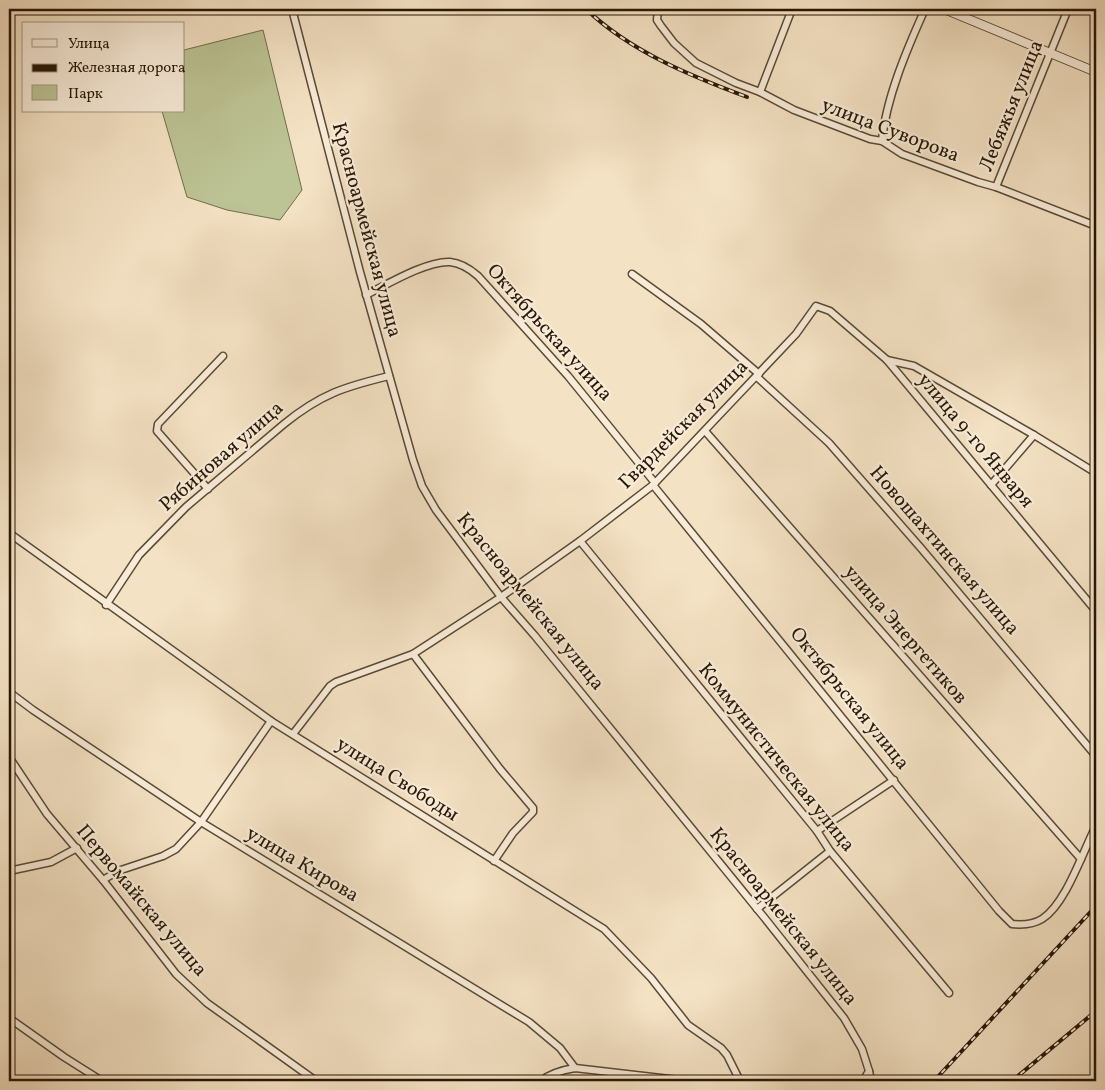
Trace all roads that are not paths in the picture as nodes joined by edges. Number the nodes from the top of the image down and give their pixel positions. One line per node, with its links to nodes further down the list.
1 (292, 9): 14 (street, Красноармейская улица)
2 (658, 9): 9 (street, улица Суворова)
3 (792, 9): 9 (street)
4 (925, 9): 10 (street)
5 (944, 9): 7 (street)
6 (1068, 9): 7 (street, Лебяжья улица)
7 (1050, 54): 8 (street); 11 (street, Лебяжья улица)
8 (1096, 72)
9 (760, 92): 10 (street, улица Суворова)
10 (882, 141): 11 (street, улица Суворова)
11 (996, 187): 12 (street, улица Суворова)
12 (1096, 226)
13 (632, 274): 18 (street, Новошахтинская улица)
14 (366, 295): 19 (street, Красноармейская улица); 23 (street, Октябрьская улица)
15 (816, 306): 17 (street, улица 9-го Января); 18 (street, Гвардейская улица)
16 (224, 356): 25 (street)
17 (887, 360): 21 (street); 24 (street, улица 9-го Января)
18 (758, 375): 20 (street, Гвардейская улица); 35 (street, Новошахтинская улица)
19 (389, 376): 25 (street, Рябиновая улица); 28 (street, Красноармейская улица)
20 (705, 431): 23 (street, Гвардейская улица); 43 (street, улица Энергетиков)
21 (1034, 435): 22 (street); 24 (street)
22 (1096, 473)
23 (654, 484): 27 (street, Гвардейская улица); 37 (street, Октябрьская улица)
24 (991, 485): 30 (street, улица 9-го Января)
25 (208, 489): 29 (street, Рябиновая улица)
26 (9, 533): 29 (street, улица Свободы)
27 (580, 541): 28 (street, Гвардейская улица); 40 (street, Коммунистическая улица)
28 (501, 598): 31 (street, Гвардейская улица); 47 (street, Красноармейская улица)
29 (106, 605): 33 (street, улица Свободы)
30 (1096, 611)
31 (413, 654): 34 (street, Гвардейская улица); 44 (street)
32 (9, 692): 38 (street, улица Кирова)
33 (271, 721): 34 (street, улица Свободы); 38 (street)
34 (293, 734): 44 (street, улица Свободы)
35 (1096, 756)
36 (9, 757): 41 (street, Первомайская улица)
37 (894, 780): 40 (street); 43 (street, Октябрьская улица)
38 (201, 822): 46 (street); 50 (street, улица Кирова)
39 (1096, 826): 43 (street)
40 (817, 831): 42 (street, Коммунистическая улица)
41 (77, 848): 45 (street); 46 (street, Первомайская улица)
42 (830, 851): 47 (street); 48 (street, Коммунистическая улица)
43 (1081, 859)
44 (494, 860): 56 (street, улица Свободы)
45 (9, 871)
46 (103, 880): 53 (street, Первомайская улица)
47 (757, 908): 51 (street, Красноармейская улица)
48 (949, 993)
49 (9, 1018): 52 (street)
50 (575, 1068): 54 (street); 55 (street)
51 (869, 1071): 57 (street); 58 (street, Красноармейская улица)
52 (102, 1081)
53 (316, 1081)
54 (541, 1081)
55 (687, 1081)
56 (740, 1081)
57 (863, 1081)
58 (870, 1081)

